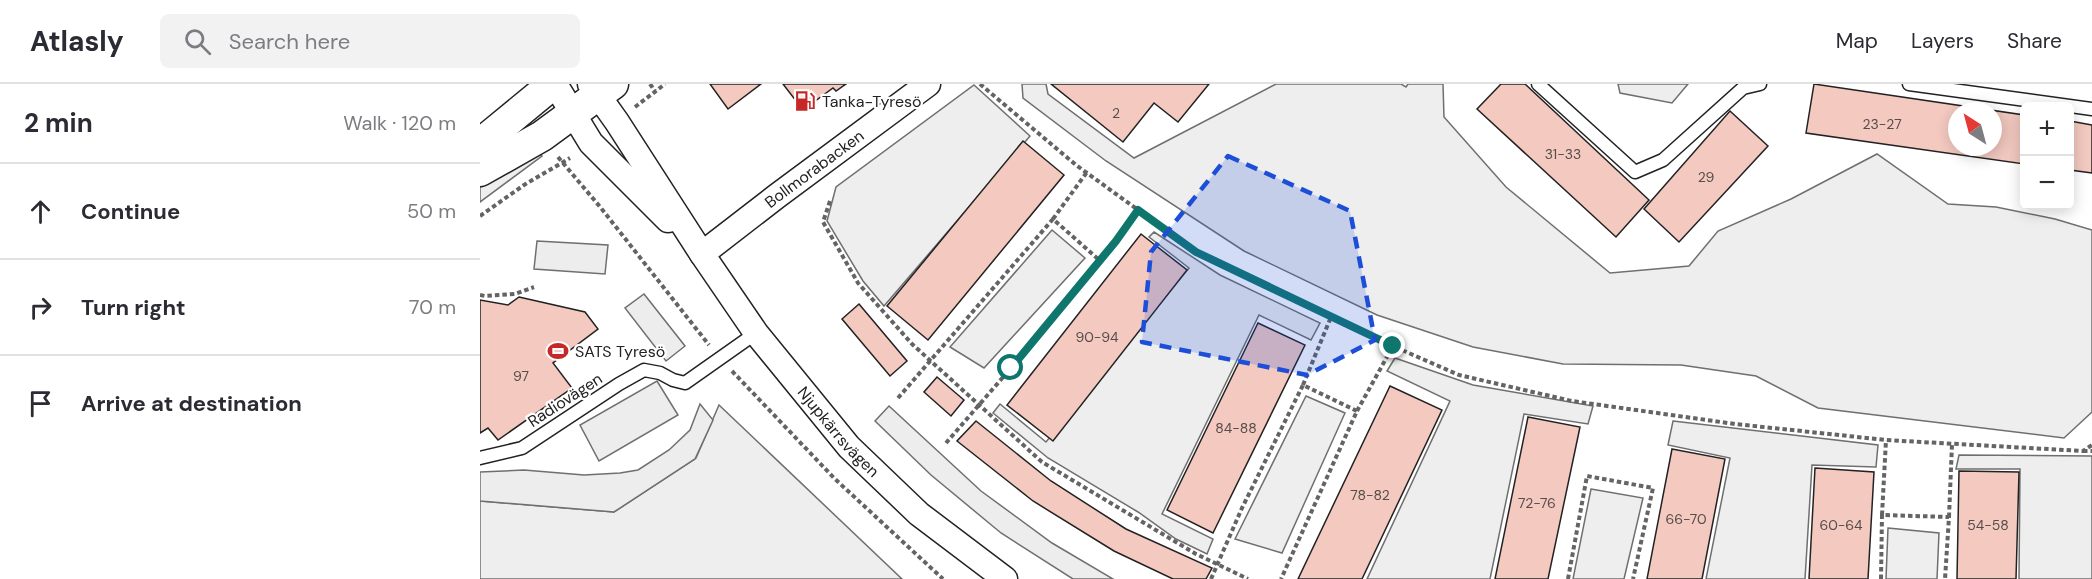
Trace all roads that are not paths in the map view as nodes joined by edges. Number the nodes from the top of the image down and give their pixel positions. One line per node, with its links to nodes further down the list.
1 (554, 84): 9 (street, Njupkärrsvägen); 10 (street)
2 (928, 84): 12 (street, Bollmorabacken)
3 (1538, 84): 4 (lane)
4 (1760, 84)
5 (1909, 84): 7 (lane)
6 (600, 88): 9 (street); 12 (street, Njupkärrsvägen)
7 (1976, 88): 8 (lane)
8 (2092, 109)
9 (572, 114): 11 (street); 12 (street, Njupkärrsvägen)
10 (480, 144)
11 (480, 171)
12 (702, 254): 13 (street, Njupkärrsvägen)
13 (756, 333): 14 (lane, Radiovägen); 15 (street, Njupkärrsvägen)
14 (480, 458)
15 (1005, 579)

